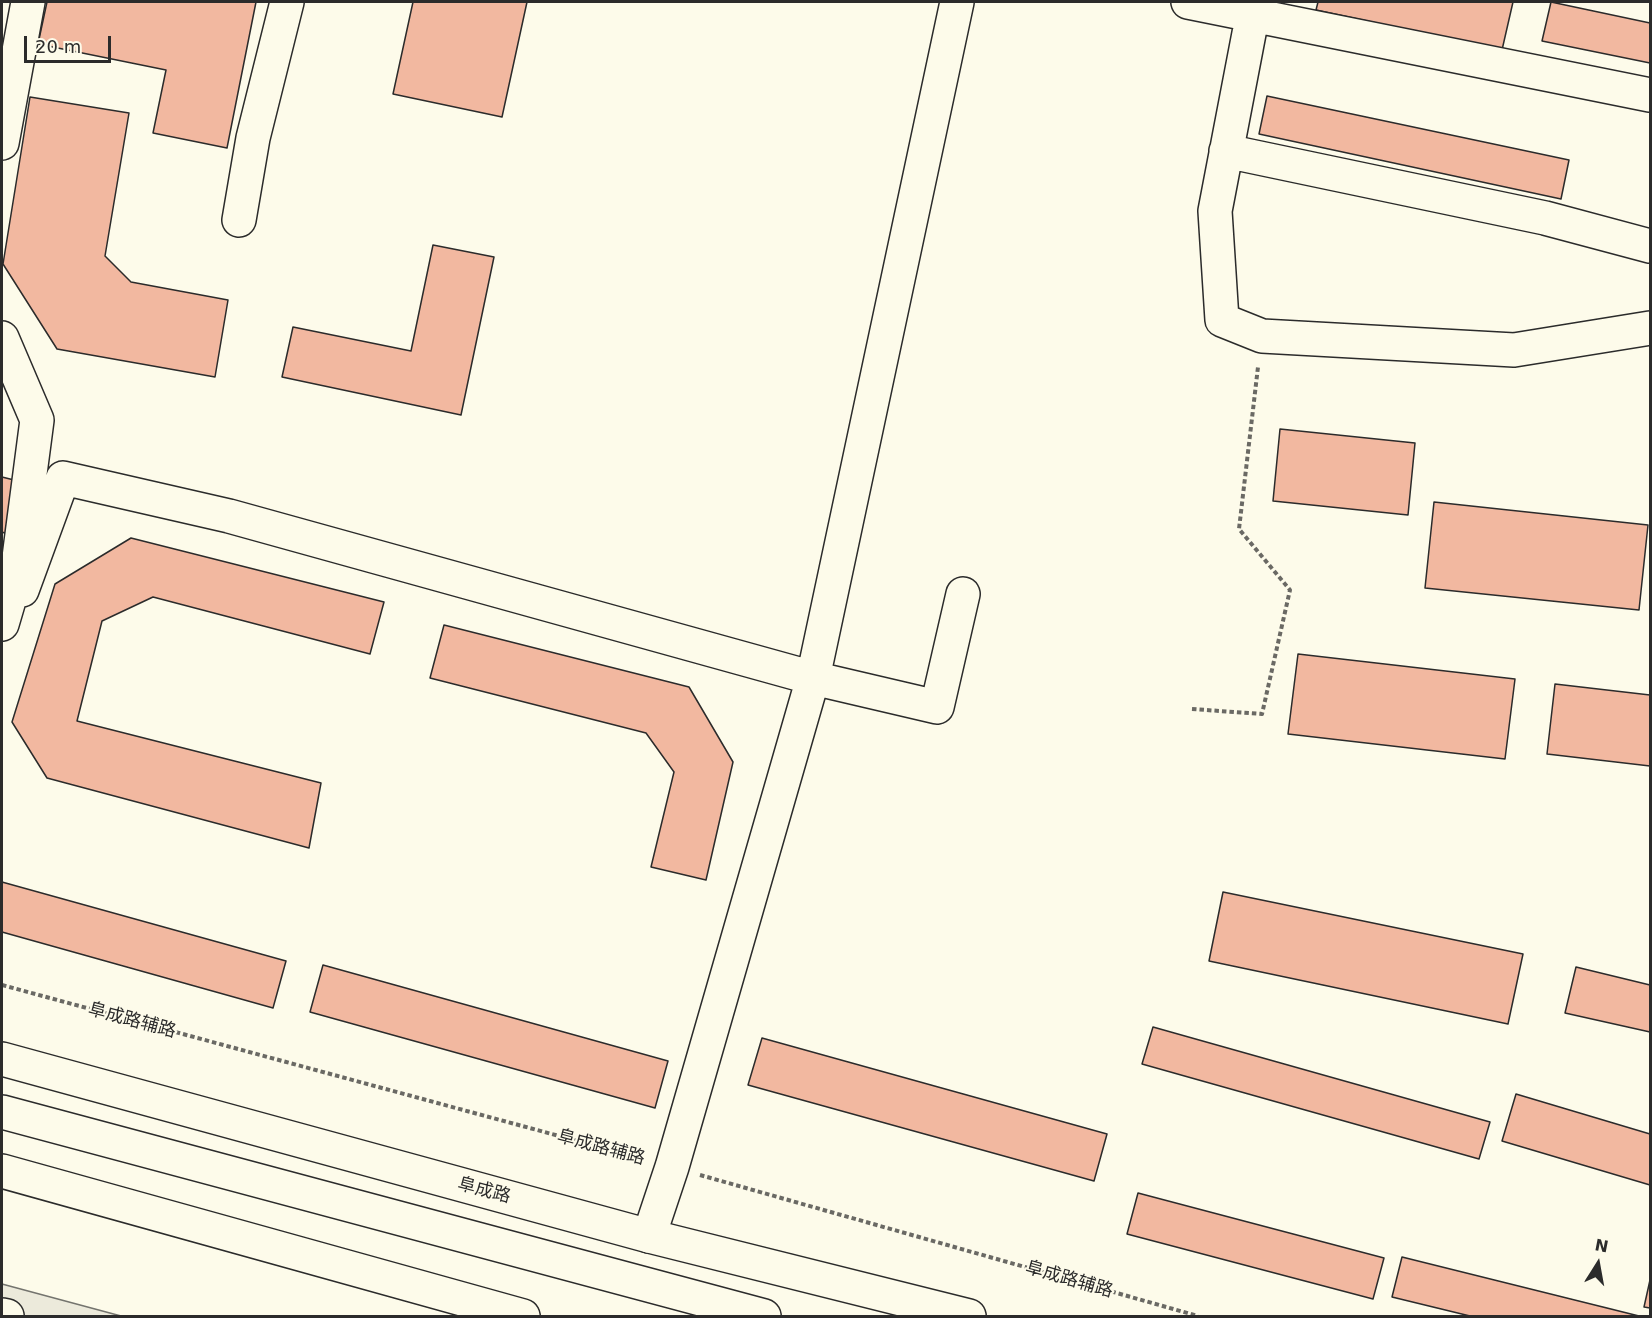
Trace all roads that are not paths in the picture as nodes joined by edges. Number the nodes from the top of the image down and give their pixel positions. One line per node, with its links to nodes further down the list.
1 (28, 2): 7 (main road)
2 (286, 2): 9 (main road)
3 (957, 2): 16 (main road)
4 (1188, 2): 5 (main road)
5 (1254, 8): 6 (main road); 8 (main road)
6 (1650, 95)
7 (2, 142)
8 (1226, 151): 10 (main road); 11 (main road)
9 (239, 220)
10 (1650, 246)
11 (1650, 328)
12 (2, 338): 15 (main road)
13 (22, 590): 16 (main road)
14 (963, 594): 16 (main road)
15 (2, 624)
16 (813, 678): 20 (main road)
17 (2, 1059): 20 (main road, 阜成路)
18 (2, 1112): 24 (main road)
19 (2, 1172): 23 (main road)
20 (649, 1236): 25 (main road, 阜成路)
21 (2, 1315): 22 (main road)
22 (7, 1317)
23 (523, 1317)
24 (764, 1317)
25 (969, 1317)

